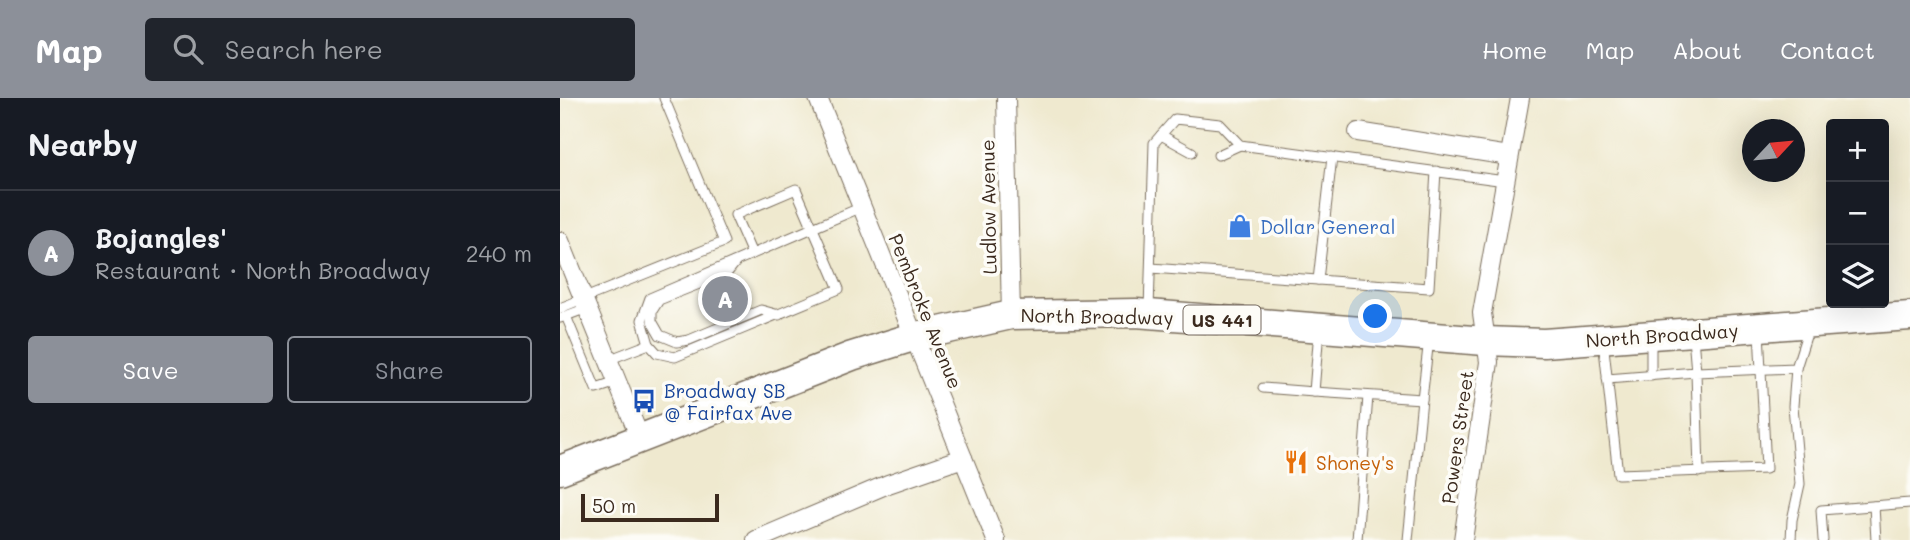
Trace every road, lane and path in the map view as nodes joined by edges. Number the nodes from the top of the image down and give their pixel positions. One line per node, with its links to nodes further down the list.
1 (664, 98): 21 (lane)
2 (818, 98): 14 (street, Pembroke Avenue)
3 (1006, 98): 26 (street, Ludlow Avenue)
4 (1520, 98): 10 (street, Powers Street)
5 (1359, 132): 10 (street)
6 (1161, 135): 7 (lane); 8 (lane); 19 (lane)
7 (1240, 145): 9 (lane); 11 (lane)
8 (1192, 152)
9 (1218, 155)
10 (1509, 156): 13 (street, Powers Street)
11 (1332, 157): 12 (lane); 20 (lane)
12 (1436, 171): 13 (lane); 20 (lane)
13 (1505, 181): 35 (street, Powers Street)
14 (862, 206): 15 (lane); 33 (street, Pembroke Avenue)
15 (814, 227): 17 (lane); 17 (lane); 25 (lane)
16 (560, 241): 21 (street)
17 (752, 254): 18 (lane)
18 (736, 261): 25 (lane); 36 (lane)
19 (1151, 268): 20 (lane); 24 (lane)
20 (1318, 280)
21 (585, 303): 23 (lane); 37 (street)
22 (1909, 310): 27 (main road, North Broadway / US 441)
23 (562, 314): 43 (lane)
24 (1149, 314): 26 (main road, North Broadway / US 441); 28 (main road, North Broadway / US 441)
25 (779, 315): 36 (lane)
26 (1011, 315): 33 (main road, North Broadway / US 441)
27 (1810, 324): 29 (main road, North Broadway / US 441); 39 (lane)
28 (1320, 328): 31 (main road, North Broadway / US 441); 45 (lane)
29 (1759, 328): 30 (main road, North Broadway / US 441); 38 (lane)
30 (1692, 333): 32 (main road, North Broadway / US 441); 40 (lane)
31 (1429, 335): 35 (main road, North Broadway / US 441); 47 (lane)
32 (1651, 336): 34 (main road, North Broadway / US 441); 41 (lane)
33 (913, 337): 48 (main road, North Broadway / US 441); 49 (street, Pembroke Avenue)
34 (1603, 339): 35 (main road, North Broadway / US 441); 42 (lane)
35 (1485, 341): 58 (street, Powers Street)
36 (649, 344): 37 (lane)
37 (608, 359): 43 (street)
38 (1762, 368): 39 (lane); 40 (lane); 51 (lane)
39 (1796, 368): 59 (lane)
40 (1696, 372): 41 (lane); 51 (lane)
41 (1651, 376): 42 (lane)
42 (1607, 379): 51 (lane)
43 (617, 382): 48 (street)
44 (1263, 388): 45 (lane)
45 (1314, 392): 46 (lane)
46 (1368, 396): 47 (lane); 56 (lane)
47 (1422, 400): 57 (lane)
48 (640, 438): 50 (main road, North Broadway / US 441)
49 (963, 458): 54 (street); 55 (street, Pembroke Avenue)
50 (560, 470)
51 (1699, 472)
52 (1910, 503): 53 (lane)
53 (1874, 506): 60 (lane); 61 (lane)
54 (756, 540)
55 (996, 540)
56 (1357, 540)
57 (1408, 540)
58 (1464, 540)
59 (1791, 540)
60 (1823, 540)
61 (1876, 540)

